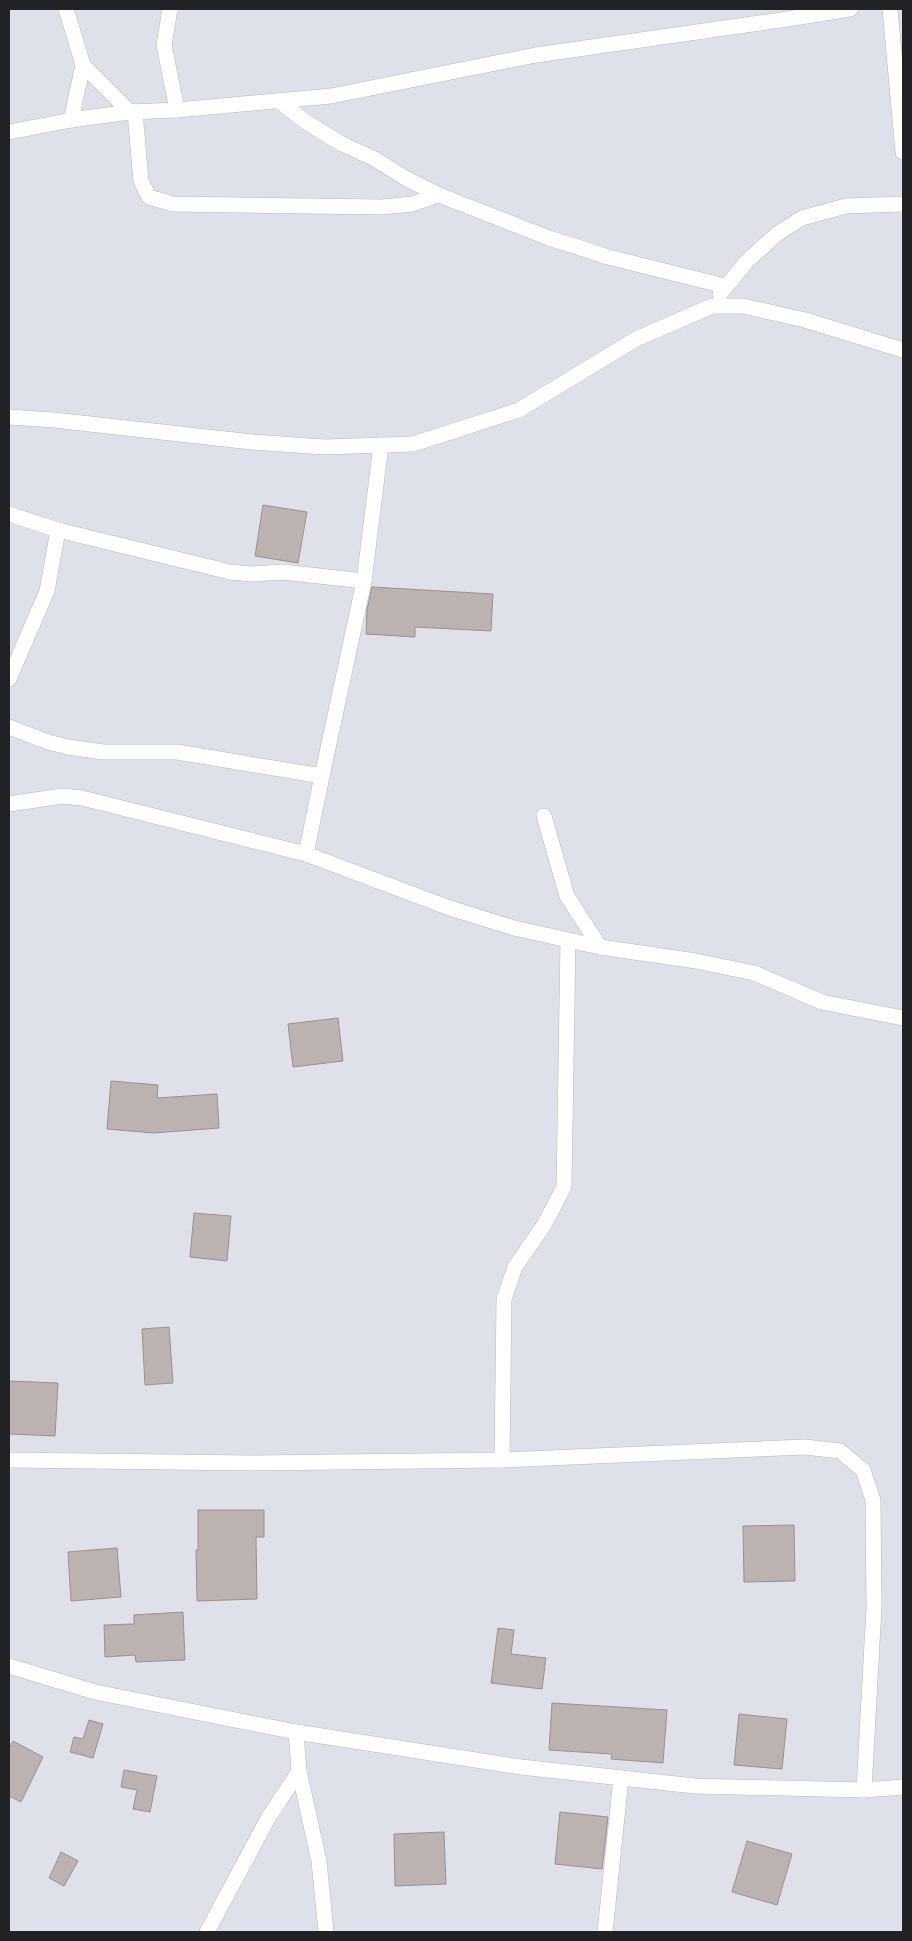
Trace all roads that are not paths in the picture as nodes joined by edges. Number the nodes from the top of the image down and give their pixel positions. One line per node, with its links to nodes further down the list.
1 (66, 9): 5 (street)
2 (170, 9): 7 (street)
3 (850, 9): 6 (street)
4 (890, 9): 11 (street)
5 (83, 65): 8 (street); 9 (street)
6 (279, 101): 7 (street); 12 (street)
7 (177, 110): 8 (street)
8 (133, 112): 9 (street); 12 (street)
9 (71, 120): 10 (street)
10 (9, 132)
11 (903, 152)
12 (439, 195): 14 (street)
13 (903, 204): 14 (street)
14 (725, 286): 15 (street)
15 (712, 306): 16 (street); 18 (street)
16 (903, 350)
17 (9, 417): 18 (street)
18 (382, 445): 21 (street)
19 (9, 514): 20 (street)
20 (58, 530): 21 (street); 22 (street)
21 (364, 581): 24 (street)
22 (9, 679)
23 (9, 727): 24 (street)
24 (322, 776): 27 (street)
25 (9, 804): 27 (street)
26 (544, 816): 29 (street)
27 (306, 854): 28 (street)
28 (568, 940): 29 (street); 32 (street)
29 (600, 947): 30 (street)
30 (903, 1018)
31 (9, 1460): 32 (street)
32 (502, 1460): 38 (street)
33 (9, 1666): 34 (street)
34 (296, 1732): 35 (street); 36 (street)
35 (299, 1771): 39 (street); 40 (street)
36 (621, 1778): 38 (street); 41 (street)
37 (903, 1787): 38 (street)
38 (864, 1790)
39 (207, 1932)
40 (326, 1932)
41 (605, 1932)

